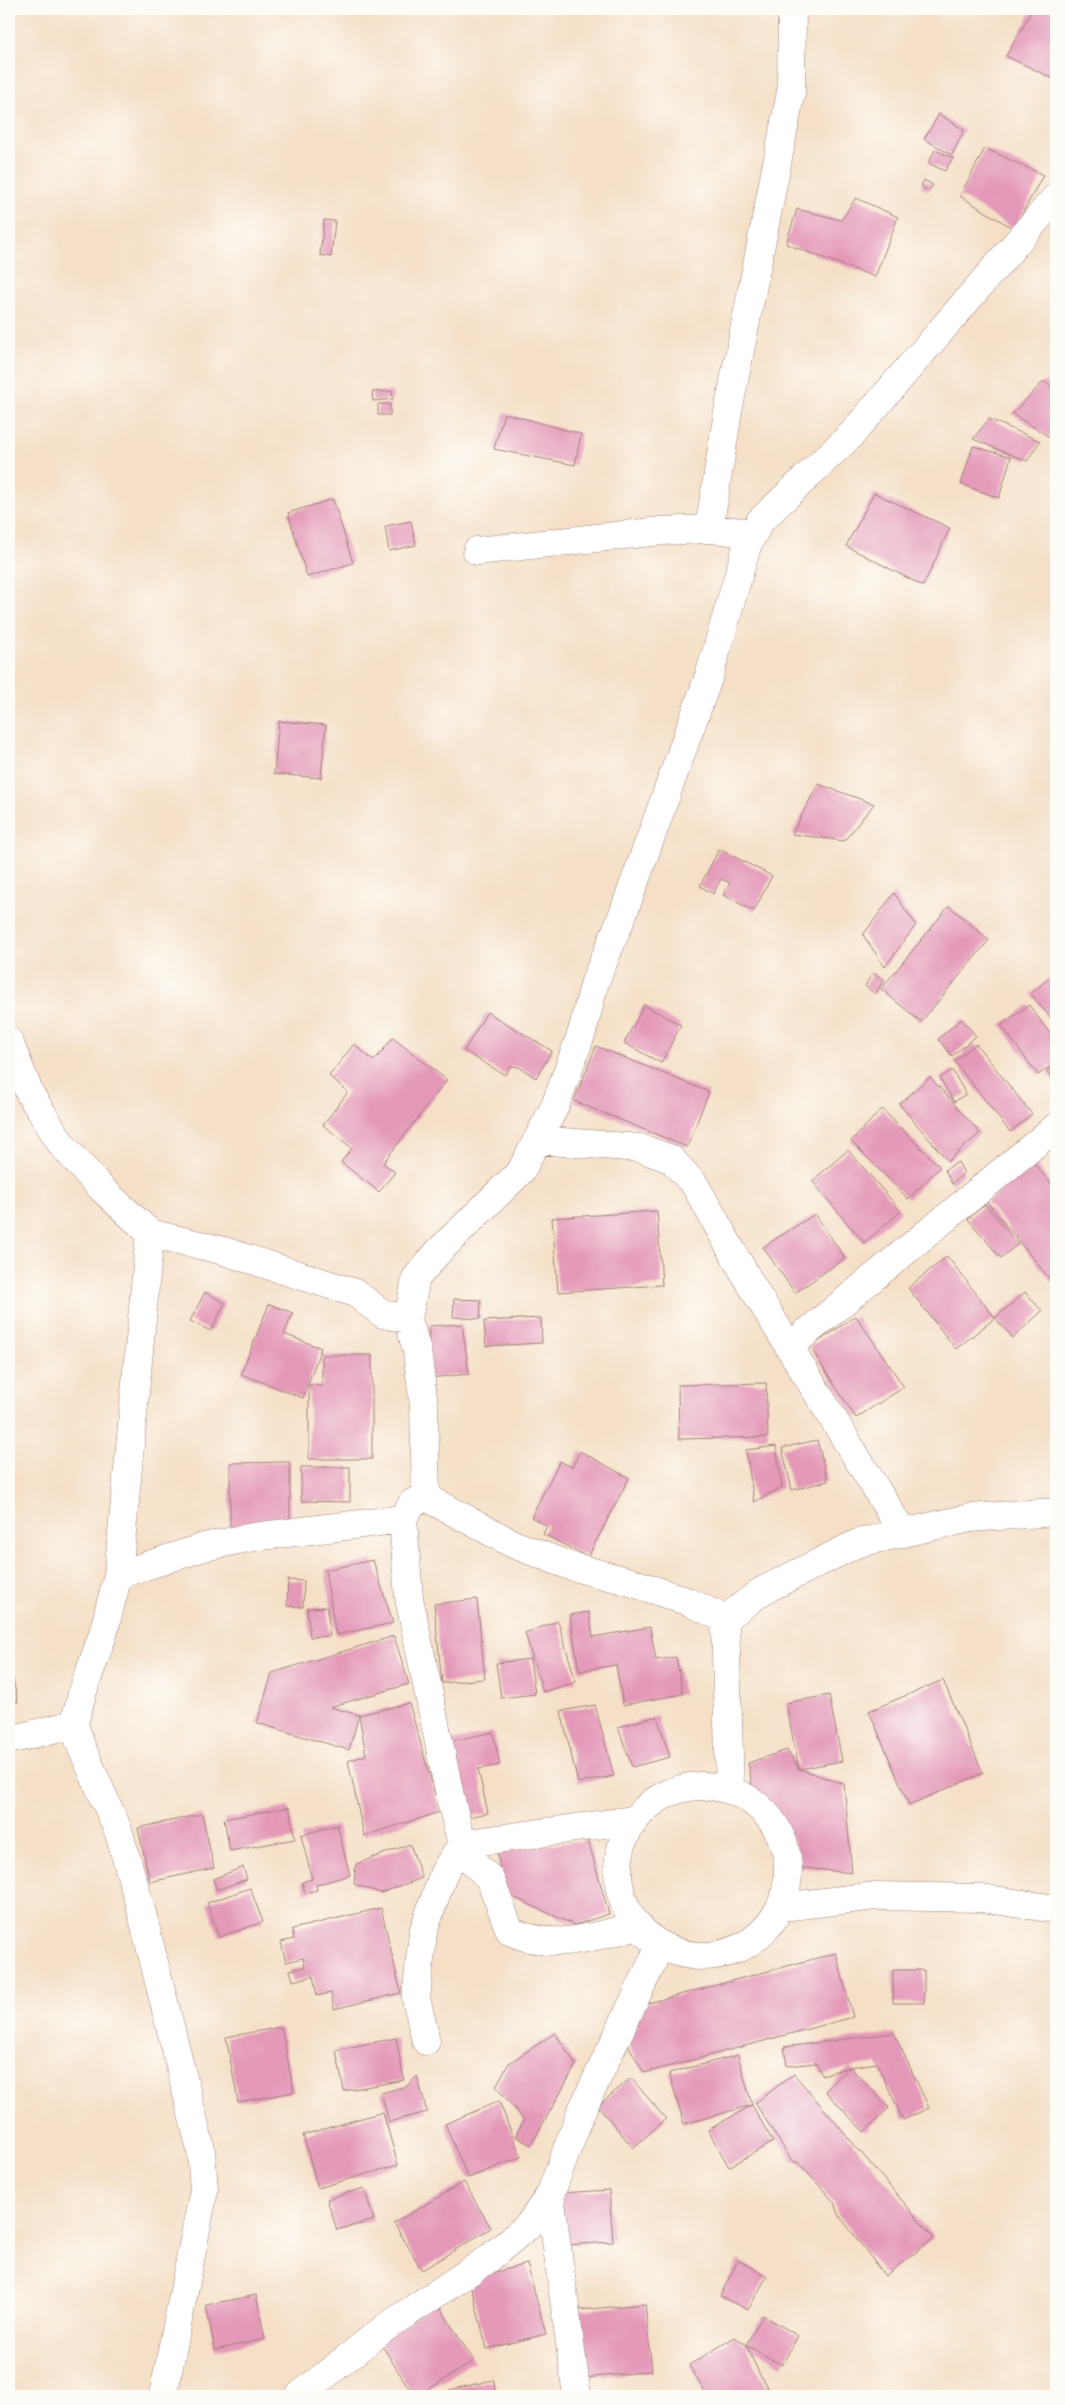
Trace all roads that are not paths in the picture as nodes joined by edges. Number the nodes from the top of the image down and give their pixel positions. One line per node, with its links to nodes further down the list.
1 (792, 9): 3 (street)
2 (1056, 197): 4 (street)
3 (709, 529): 4 (street); 5 (street)
4 (754, 533): 8 (street)
5 (477, 551)
6 (9, 1042): 9 (street)
7 (1056, 1127): 11 (street)
8 (537, 1140): 10 (street); 11 (street)
9 (150, 1233): 10 (street); 16 (street)
10 (408, 1319): 12 (street)
11 (789, 1347): 15 (street)
12 (426, 1497): 14 (street); 17 (street)
13 (1056, 1512): 15 (street)
14 (403, 1520): 16 (street); 22 (street)
15 (903, 1533): 17 (street)
16 (118, 1575): 18 (street)
17 (725, 1619): 20 (street)
18 (74, 1724): 19 (street); 29 (street)
19 (9, 1740)
20 (730, 1790): 21 (street); 23 (street)
21 (633, 1820): 22 (street); 25 (street)
22 (462, 1844): 25 (street); 27 (street)
23 (782, 1907): 24 (street); 26 (street)
24 (1056, 1909)
25 (639, 1926): 26 (street)
26 (660, 1946): 28 (street)
27 (426, 2040)
28 (550, 2195): 30 (street); 31 (street)
29 (163, 2396)
30 (299, 2396)
31 (577, 2396)

